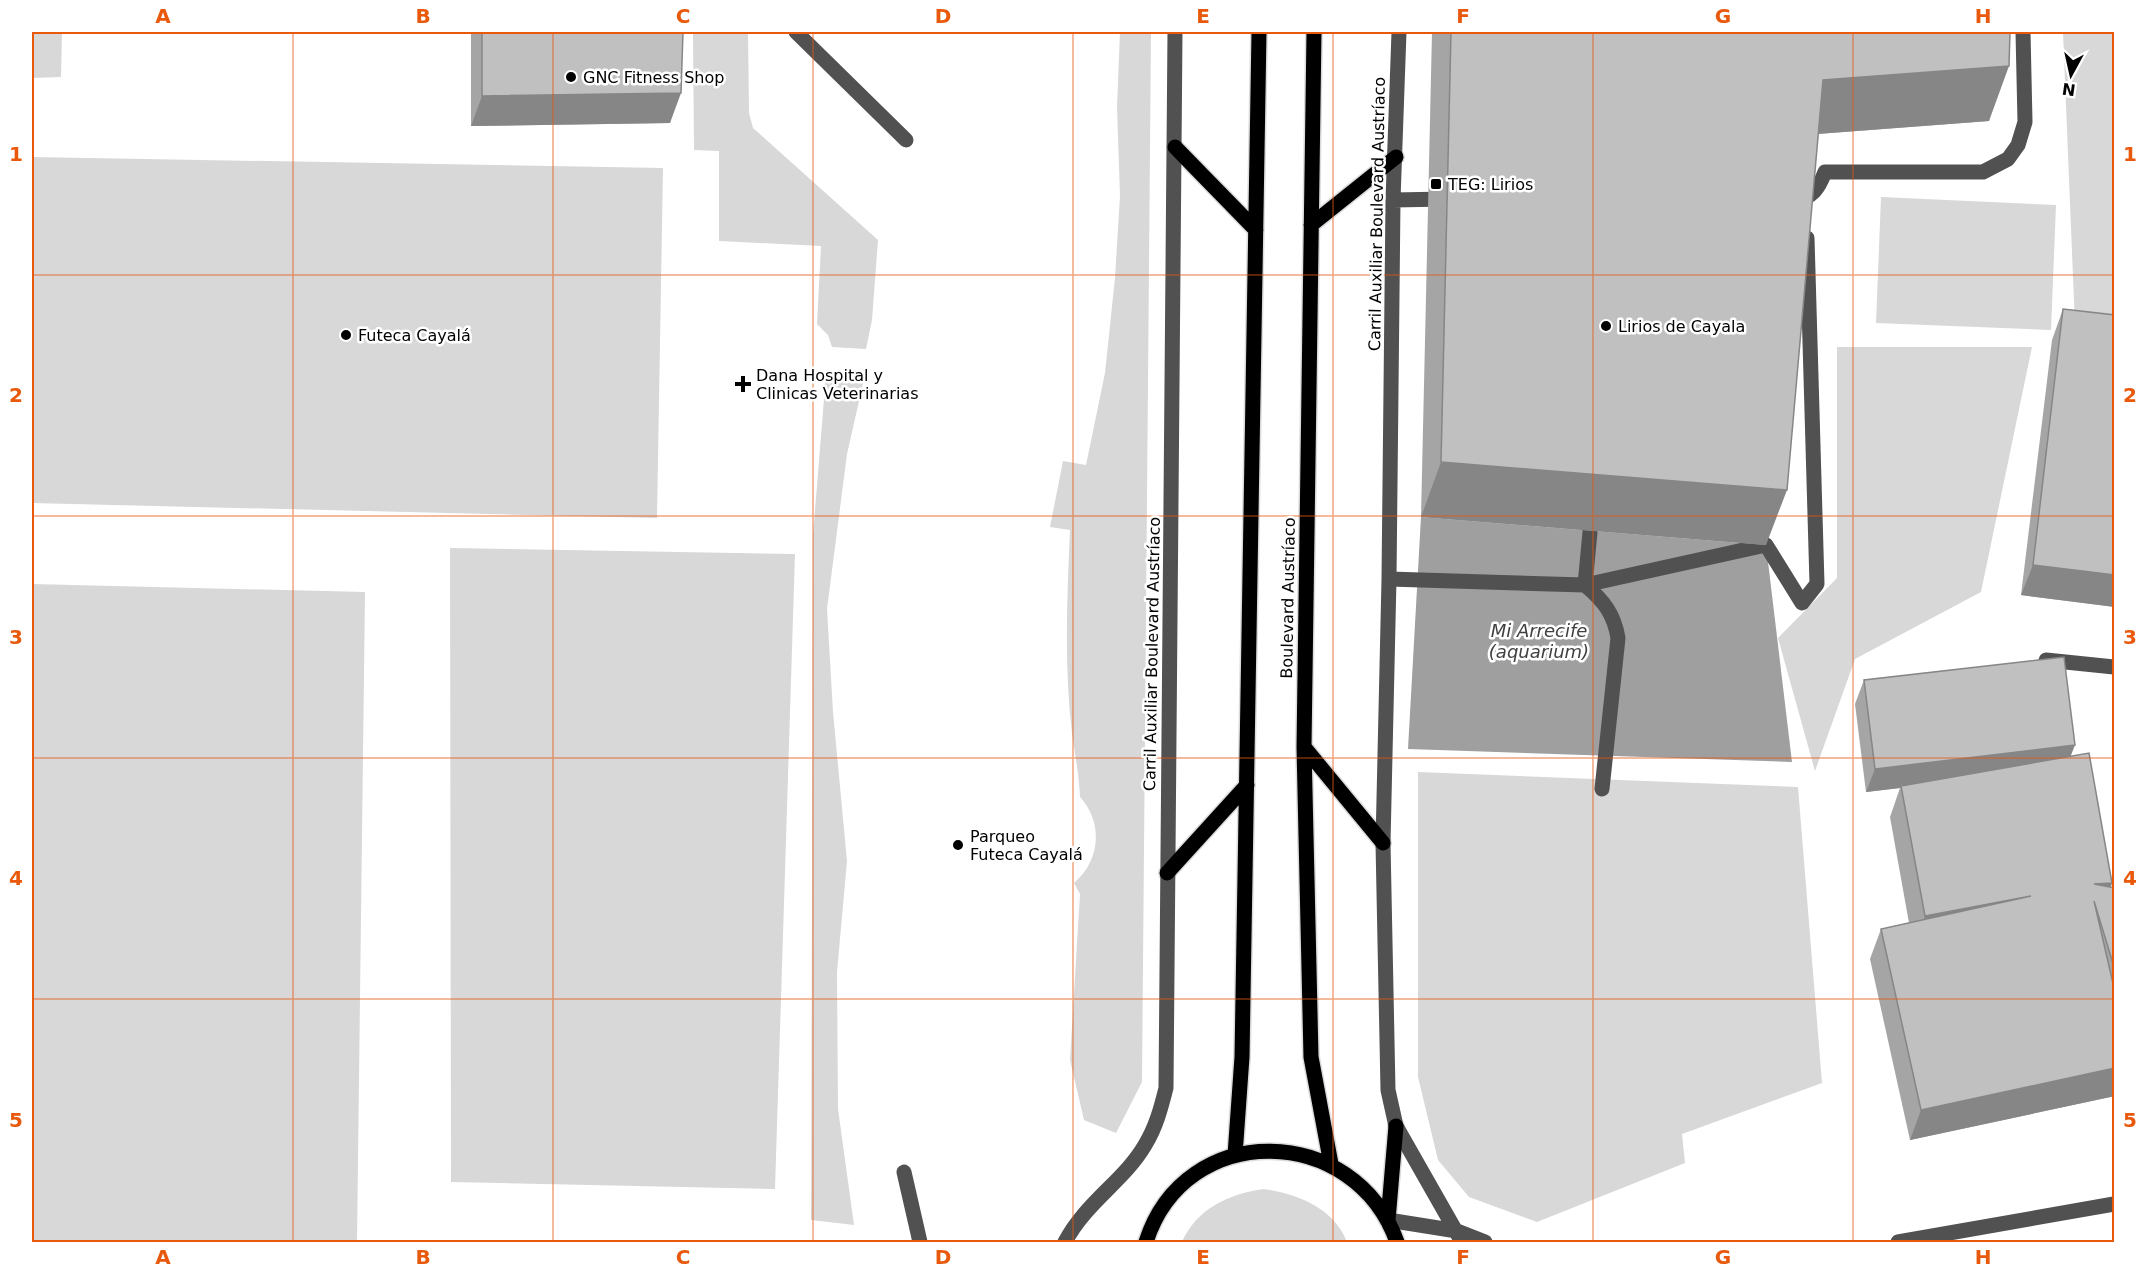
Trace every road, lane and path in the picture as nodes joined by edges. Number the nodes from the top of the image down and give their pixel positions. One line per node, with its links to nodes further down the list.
1 (796, 32): 7 (street)
2 (1175, 32): 8 (street, Carril Auxiliar Boulevard Austríaco)
3 (1259, 32): 15 (main road)
4 (1314, 32): 14 (main road, Boulevard Austríaco)
5 (1399, 32): 9 (street, Carril Auxiliar Boulevard Austríaco)
6 (2023, 32): 13 (street)
7 (906, 140)
8 (1175, 147): 15 (main road); 25 (street, Carril Auxiliar Boulevard Austríaco)
9 (1396, 157): 12 (street, Carril Auxiliar Boulevard Austríaco); 14 (main road)
10 (1461, 199): 12 (street)
11 (1783, 199): 13 (street)
12 (1393, 200): 17 (street, Carril Auxiliar Boulevard Austríaco)
13 (1806, 210): 18 (street)
14 (1311, 225): 21 (main road, Boulevard Austríaco)
15 (1256, 230): 22 (main road)
16 (1594, 491): 18 (street)
17 (1389, 579): 18 (street); 24 (street, Carril Auxiliar Boulevard Austríaco)
18 (1585, 585): 23 (street)
19 (2034, 663): 20 (street)
20 (2115, 667)
21 (1304, 747): 24 (main road); 28 (main road, Boulevard Austríaco)
22 (1247, 785): 25 (main road); 27 (main road)
23 (1602, 789)
24 (1383, 843): 26 (street, Carril Auxiliar Boulevard Austríaco)
25 (1167, 873): 34 (street, Carril Auxiliar Boulevard Austríaco)
26 (1396, 1126): 31 (main road); 32 (street, Carril Auxiliar Boulevard Austríaco)
27 (1235, 1155): 28 (main road); 35 (main road)
28 (1330, 1164): 31 (main road)
29 (904, 1172): 33 (street)
30 (2115, 1204): 38 (street)
31 (1388, 1220): 32 (street); 36 (main road)
32 (1460, 1237): 37 (street)
33 (921, 1242)
34 (1065, 1242)
35 (1146, 1242)
36 (1397, 1242)
37 (1485, 1242)
38 (1898, 1242)

